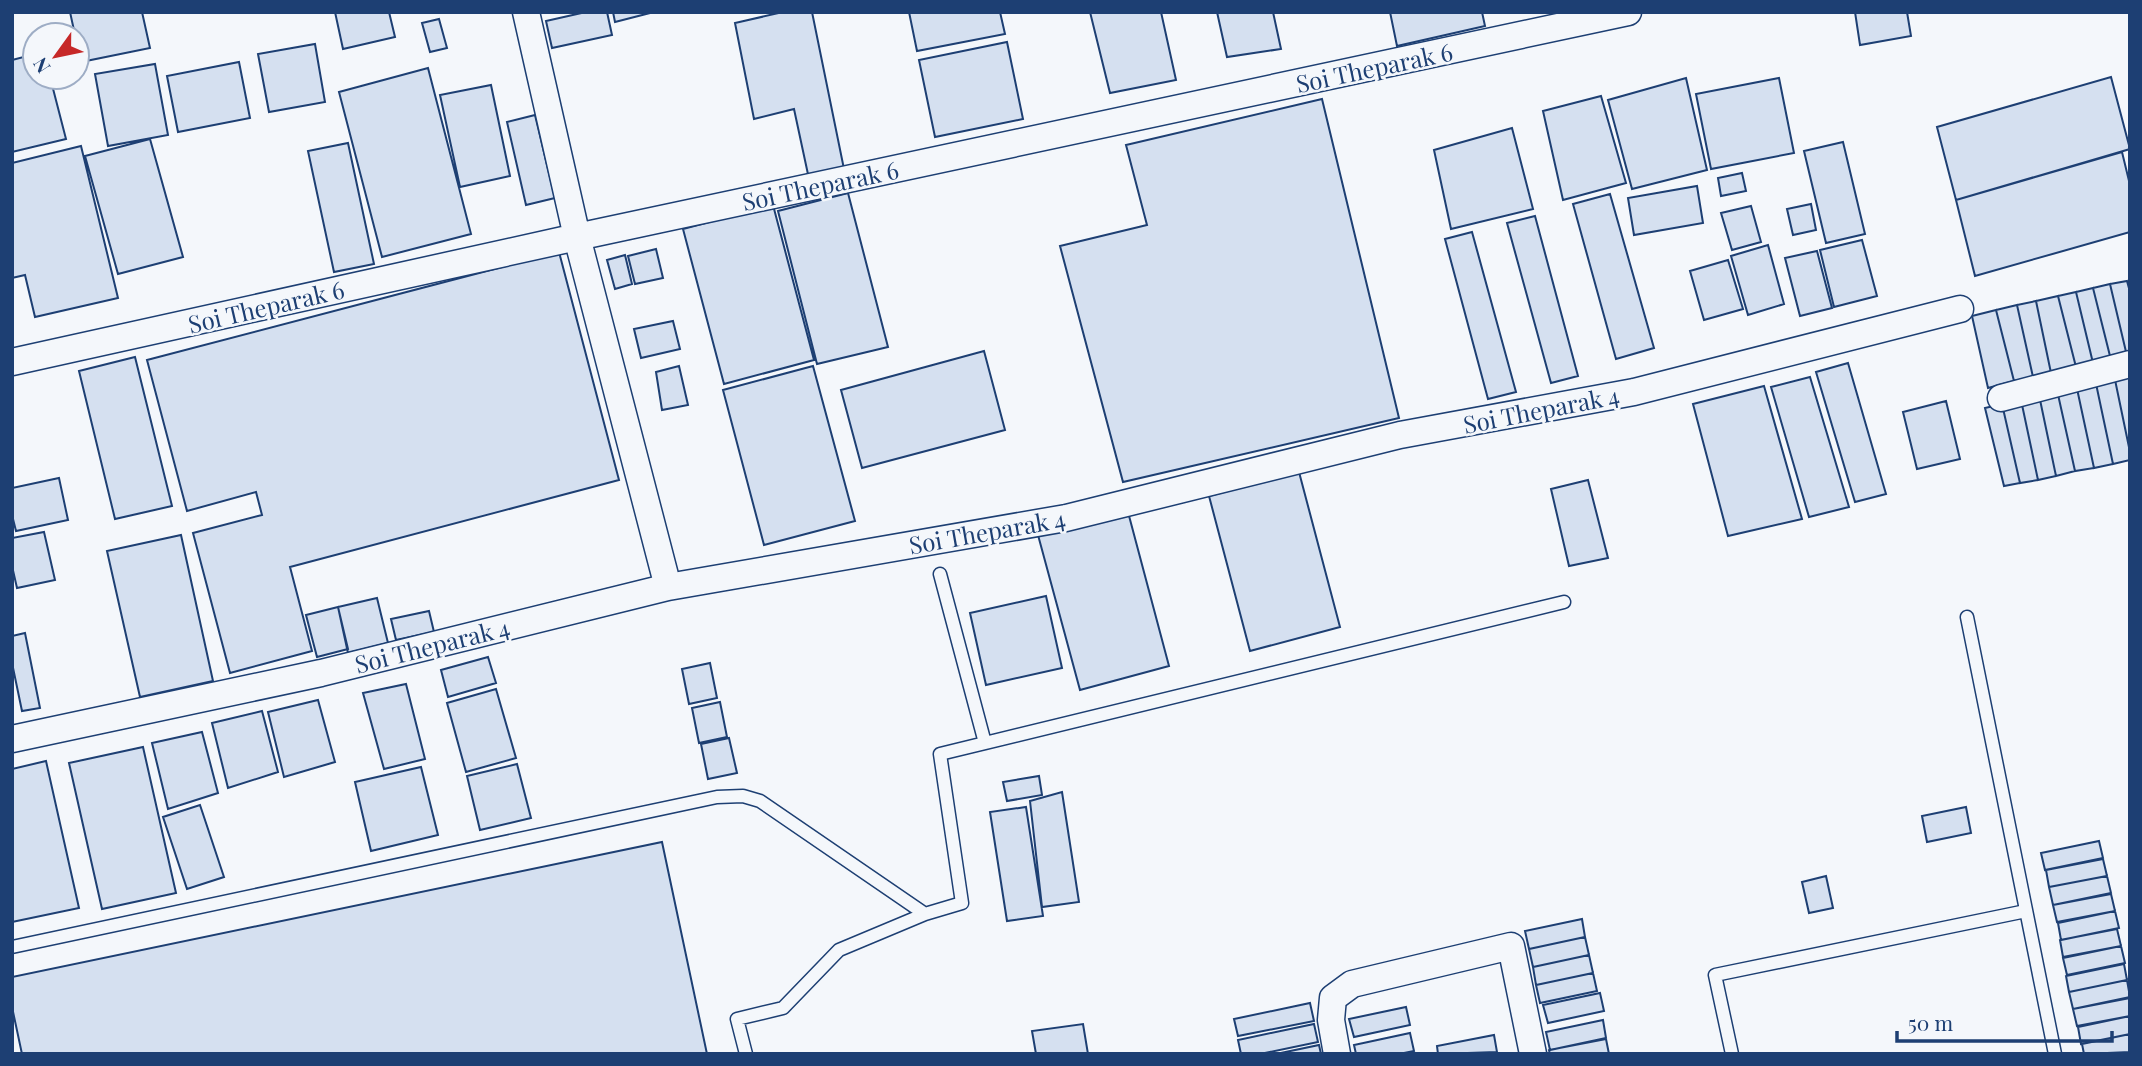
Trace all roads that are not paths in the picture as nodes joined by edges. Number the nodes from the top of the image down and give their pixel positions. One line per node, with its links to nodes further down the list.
1 (526, 12): 3 (street)
2 (1628, 12): 3 (street, Soi Theparak 6)
3 (578, 237): 5 (street, Soi Theparak 6); 9 (street)
4 (1960, 310): 9 (street, Soi Theparak 4)
5 (12, 362)
6 (2130, 364): 7 (street)
7 (2001, 398)
8 (940, 574): 13 (lane)
9 (668, 587): 12 (street, Soi Theparak 4)
10 (1564, 602): 13 (lane)
11 (1967, 617): 14 (lane)
12 (12, 739)
13 (985, 743): 15 (lane)
14 (2026, 912): 20 (lane); 21 (lane)
15 (925, 914): 16 (lane); 17 (lane)
16 (12, 947)
17 (746, 1054)
18 (1337, 1054): 19 (street)
19 (1534, 1054)
20 (1731, 1054)
21 (2055, 1054)

